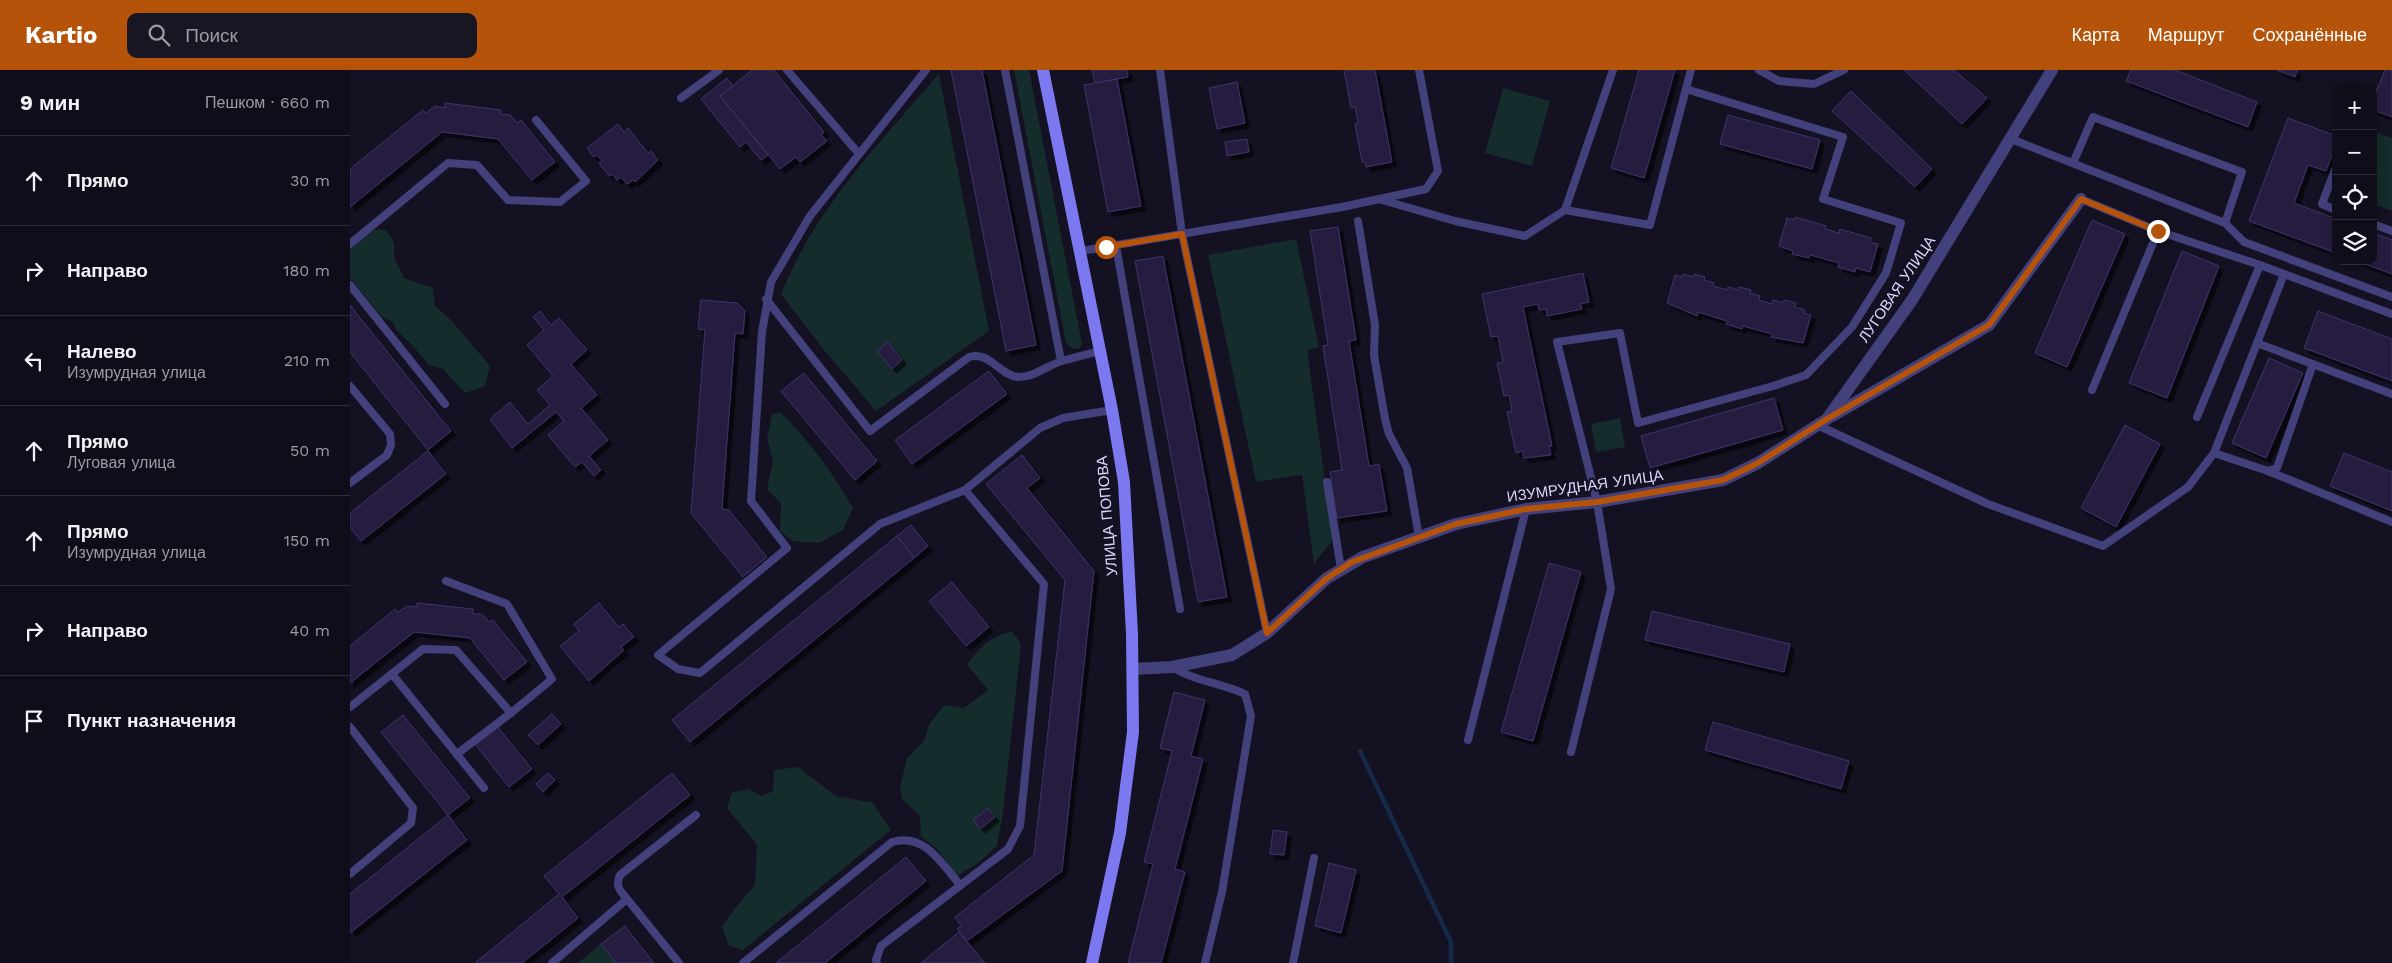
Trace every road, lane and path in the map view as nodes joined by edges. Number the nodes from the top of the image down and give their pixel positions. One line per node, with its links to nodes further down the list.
1 (719, 70): 14 (lane)
2 (786, 70): 17 (lane)
3 (926, 70): 17 (lane)
4 (1005, 70): 41 (lane)
5 (1043, 70): 32 (street, УЛИЦА ПОПОВА)
6 (1160, 70): 29 (lane)
7 (1419, 70): 20 (lane)
8 (1613, 70): 23 (lane)
9 (1691, 70): 13 (lane)
10 (1759, 70): 11 (lane)
11 (1844, 70)
12 (2052, 70): 16 (street, ЛУГОВАЯ УЛИЦА)
13 (1686, 89): 23 (lane); 56 (lane)
14 (681, 98)
15 (536, 120): 30 (lane)
16 (2011, 139): 18 (lane); 49 (street, ЛУГОВАЯ УЛИЦА)
17 (859, 154): 37 (lane)
18 (2073, 163): 25 (lane); 25 (lane)
19 (2332, 178): 22 (lane)
20 (1380, 199): 23 (lane); 29 (lane)
21 (2081, 199): 27 (lane); 49 (street)
22 (2332, 208)
23 (1564, 210)
24 (1358, 221): 59 (lane)
25 (2225, 223): 36 (lane)
26 (2377, 225): 28 (lane)
27 (2158, 231): 33 (lane); 44 (lane)
28 (2392, 231)
29 (1182, 234): 31 (lane); 63 (lane)
30 (350, 244)
31 (1116, 246): 32 (lane); 62 (lane)
32 (1081, 251): 40 (street, УЛИЦА ПОПОВА)
33 (2260, 265): 34 (lane); 48 (lane)
34 (2284, 274): 38 (lane); 39 (lane)
35 (350, 285): 46 (lane)
36 (2392, 297)
37 (766, 299): 41 (lane); 55 (lane)
38 (2392, 314)
39 (2257, 342): 42 (lane); 50 (lane)
40 (1100, 351): 41 (lane); 47 (street, УЛИЦА ПОПОВА)
41 (1061, 361)
42 (2312, 364): 45 (lane); 51 (lane)
43 (350, 386): 54 (lane)
44 (2092, 390)
45 (2392, 394)
46 (446, 404)
47 (1112, 410): 55 (lane); 65 (street, УЛИЦА ПОПОВА)
48 (2196, 417)
49 (1822, 422): 50 (lane); 52 (street, ЛУГОВАЯ УЛИЦА)
50 (2214, 453): 51 (lane)
51 (2268, 471): 58 (lane)
52 (1723, 480): 56 (street, ИЗУМРУДНАЯ УЛИЦА)
53 (1327, 482): 60 (lane)
54 (350, 483)
55 (965, 490): 77 (lane)
56 (1597, 502): 57 (street, ИЗУМРУДНАЯ УЛИЦА); 71 (lane)
57 (1526, 509): 59 (street, ИЗУМРУДНАЯ УЛИЦА); 70 (lane)
58 (2392, 522)
59 (1419, 537): 60 (street, ИЗУМРУДНАЯ УЛИЦА)
60 (1341, 569): 63 (street, ИЗУМРУДНАЯ УЛИЦА)
61 (446, 581): 68 (lane)
62 (1180, 609)
63 (1267, 633): 64 (street, ИЗУМРУДНАЯ УЛИЦА)
64 (1172, 667): 65 (street, ИЗУМРУДНАЯ УЛИЦА); 84 (lane)
65 (1133, 669): 83 (street, УЛИЦА ПОПОВА)
66 (392, 674): 67 (lane); 68 (lane); 72 (lane)
67 (350, 706)
68 (511, 713): 72 (lane)
69 (350, 727): 76 (lane)
70 (1468, 740)
71 (1571, 752)
72 (457, 754): 73 (lane)
73 (484, 788)
74 (696, 816): 78 (lane)
75 (1314, 858): 85 (lane)
76 (350, 874)
77 (960, 885): 81 (lane); 82 (lane)
78 (626, 900): 79 (lane); 80 (lane)
79 (552, 963)
80 (679, 963)
81 (743, 963)
82 (877, 963)
83 (1092, 963)
84 (1205, 963)
85 (1293, 963)

